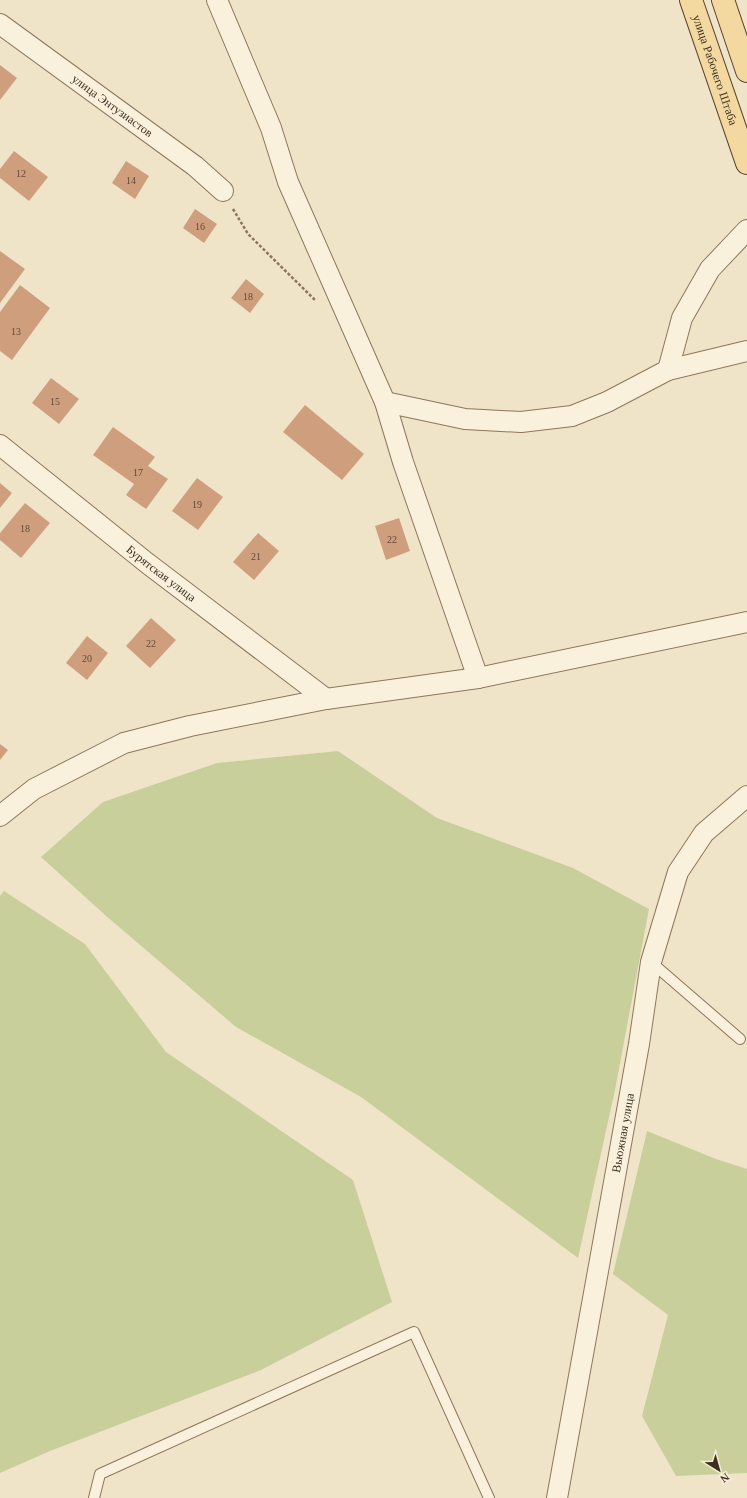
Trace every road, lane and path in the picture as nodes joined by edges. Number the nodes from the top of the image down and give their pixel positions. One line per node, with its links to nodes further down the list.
1 (217, 0): 12 (street)
2 (691, 0): 6 (main road, улица Рабочего Штаба)
3 (723, 0): 5 (main road)
4 (0, 24): 7 (street, улица Энтузиастов)
5 (747, 71)
6 (747, 163)
7 (222, 191): 9 (path)
8 (747, 230): 11 (street)
9 (320, 304)
10 (747, 351): 11 (street)
11 (668, 370): 12 (street)
12 (384, 402): 15 (street)
13 (0, 445): 16 (street, Бурятская улица)
14 (747, 622): 15 (street)
15 (478, 678): 16 (street)
16 (326, 699): 18 (street)
17 (747, 796): 19 (street, Вьюжная улица)
18 (0, 816)
19 (651, 962): 20 (lane); 23 (street, Вьюжная улица)
20 (740, 1039)
21 (94, 1498): 22 (lane)
22 (489, 1498)
23 (557, 1498)

